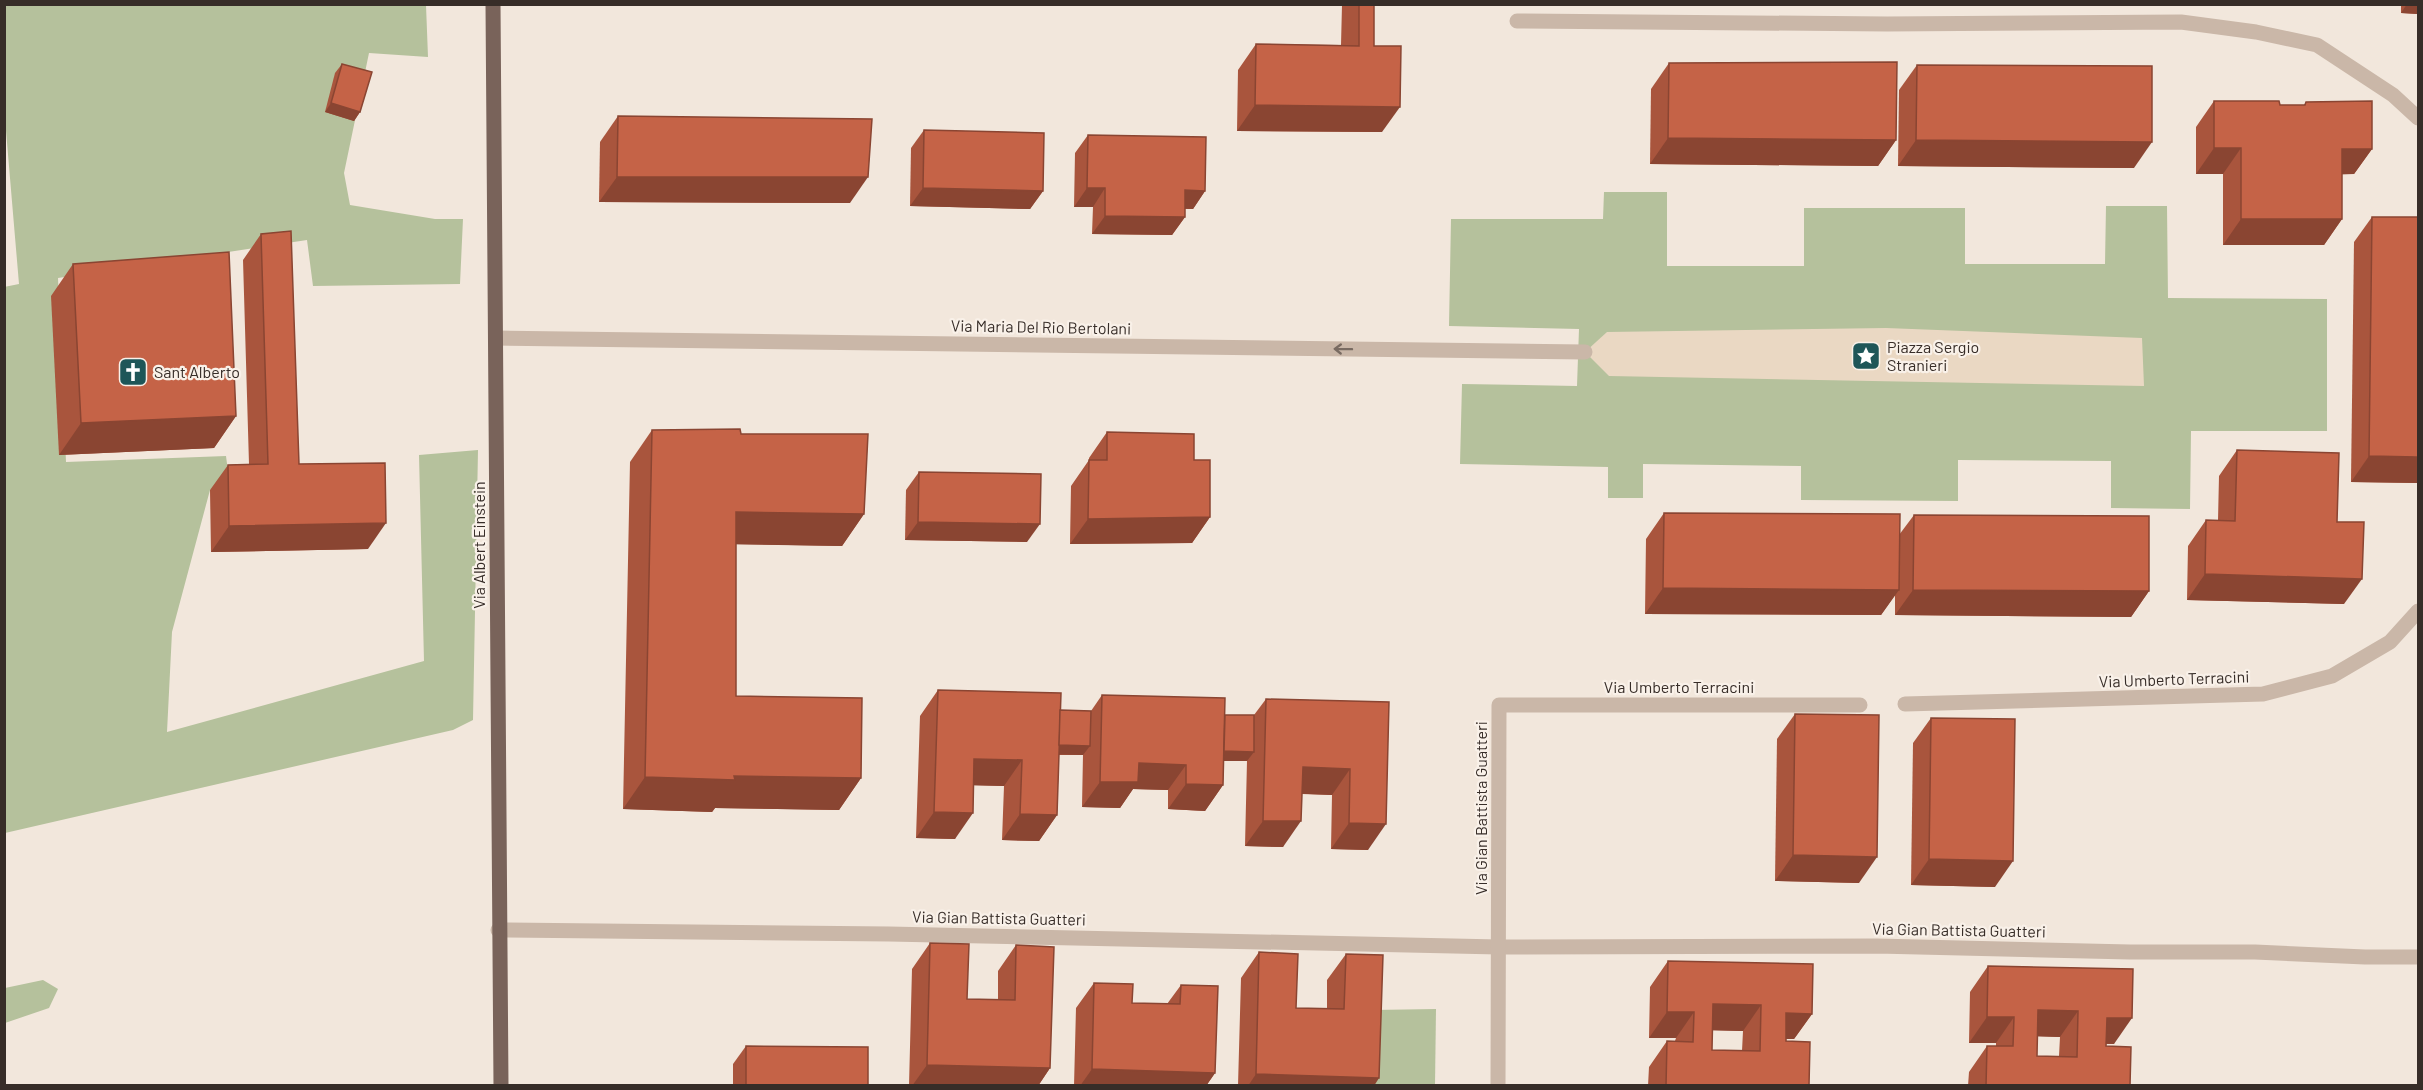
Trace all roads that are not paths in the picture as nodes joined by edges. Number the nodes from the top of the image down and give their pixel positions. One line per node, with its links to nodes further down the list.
1 (493, 4): 4 (main road, Via Albert Einstein)
2 (1517, 21): 3 (street)
3 (2418, 118)
4 (496, 338): 5 (street, Via Maria Del Rio Bertolani, one-way to 4); 10 (main road, Via Albert Einstein)
5 (1585, 352)
6 (2418, 611): 7 (street, Via Umberto Terracini)
7 (1905, 704)
8 (1499, 705): 9 (street, Via Umberto Terracini); 11 (street, Via Gian Battista Guatteri)
9 (1860, 705)
10 (498, 930): 11 (street, Via Gian Battista Guatteri); 13 (main road, Via Albert Einstein)
11 (1499, 947): 12 (street, Via Gian Battista Guatteri); 14 (street)
12 (2418, 957)
13 (501, 1086)
14 (1498, 1086)

